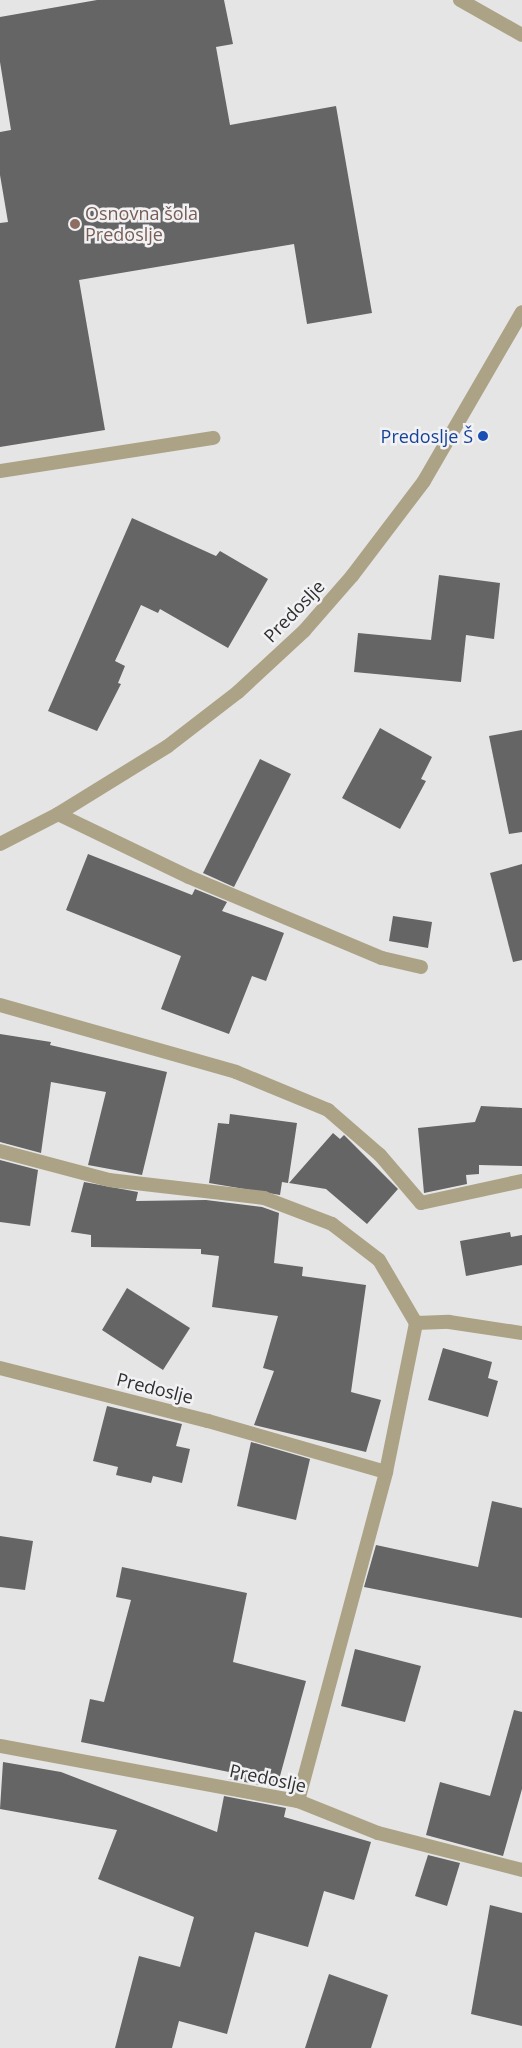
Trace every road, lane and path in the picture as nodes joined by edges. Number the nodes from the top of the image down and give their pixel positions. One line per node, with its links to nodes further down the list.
1 (460, 0): 2 (street)
2 (522, 35)
3 (522, 312): 6 (street, Predoslje)
4 (213, 438): 5 (street)
5 (0, 471)
6 (58, 814): 7 (street, Predoslje); 8 (street)
7 (0, 844)
8 (421, 967)
9 (0, 1005): 11 (street)
10 (0, 1151): 12 (street)
11 (522, 1181)
12 (416, 1322): 13 (street); 15 (street)
13 (522, 1333)
14 (0, 1368): 15 (street, Predoslje)
15 (386, 1472): 17 (street)
16 (0, 1746): 17 (street, Predoslje)
17 (298, 1801): 18 (street, Predoslje)
18 (522, 1870)

